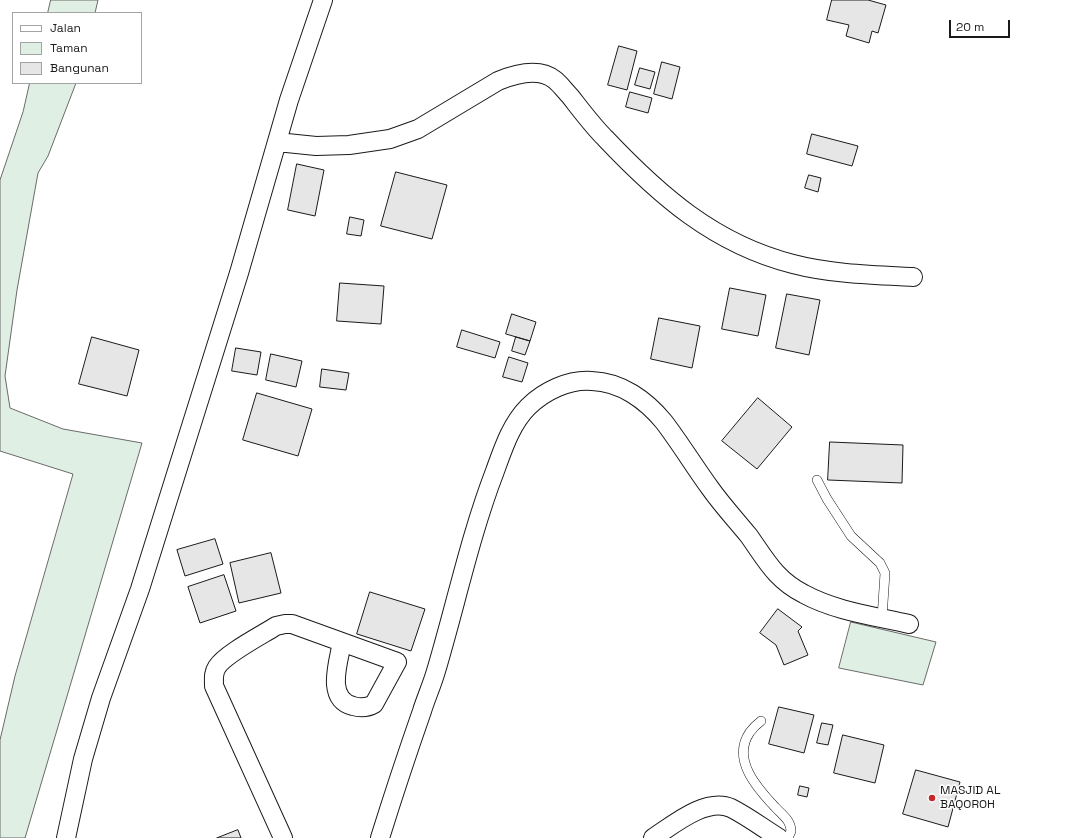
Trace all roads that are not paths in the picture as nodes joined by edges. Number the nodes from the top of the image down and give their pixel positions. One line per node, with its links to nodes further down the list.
1 (323, 0): 2 (street)
2 (277, 142): 3 (street); 9 (street)
3 (913, 277)
4 (817, 480): 5 (lane)
5 (882, 618): 6 (street); 11 (street)
6 (909, 624)
7 (342, 642): 10 (street)
8 (761, 721): 14 (lane)
9 (66, 838)
10 (284, 838)
11 (380, 838)
12 (653, 838): 13 (street)
13 (779, 838)
14 (788, 838)

